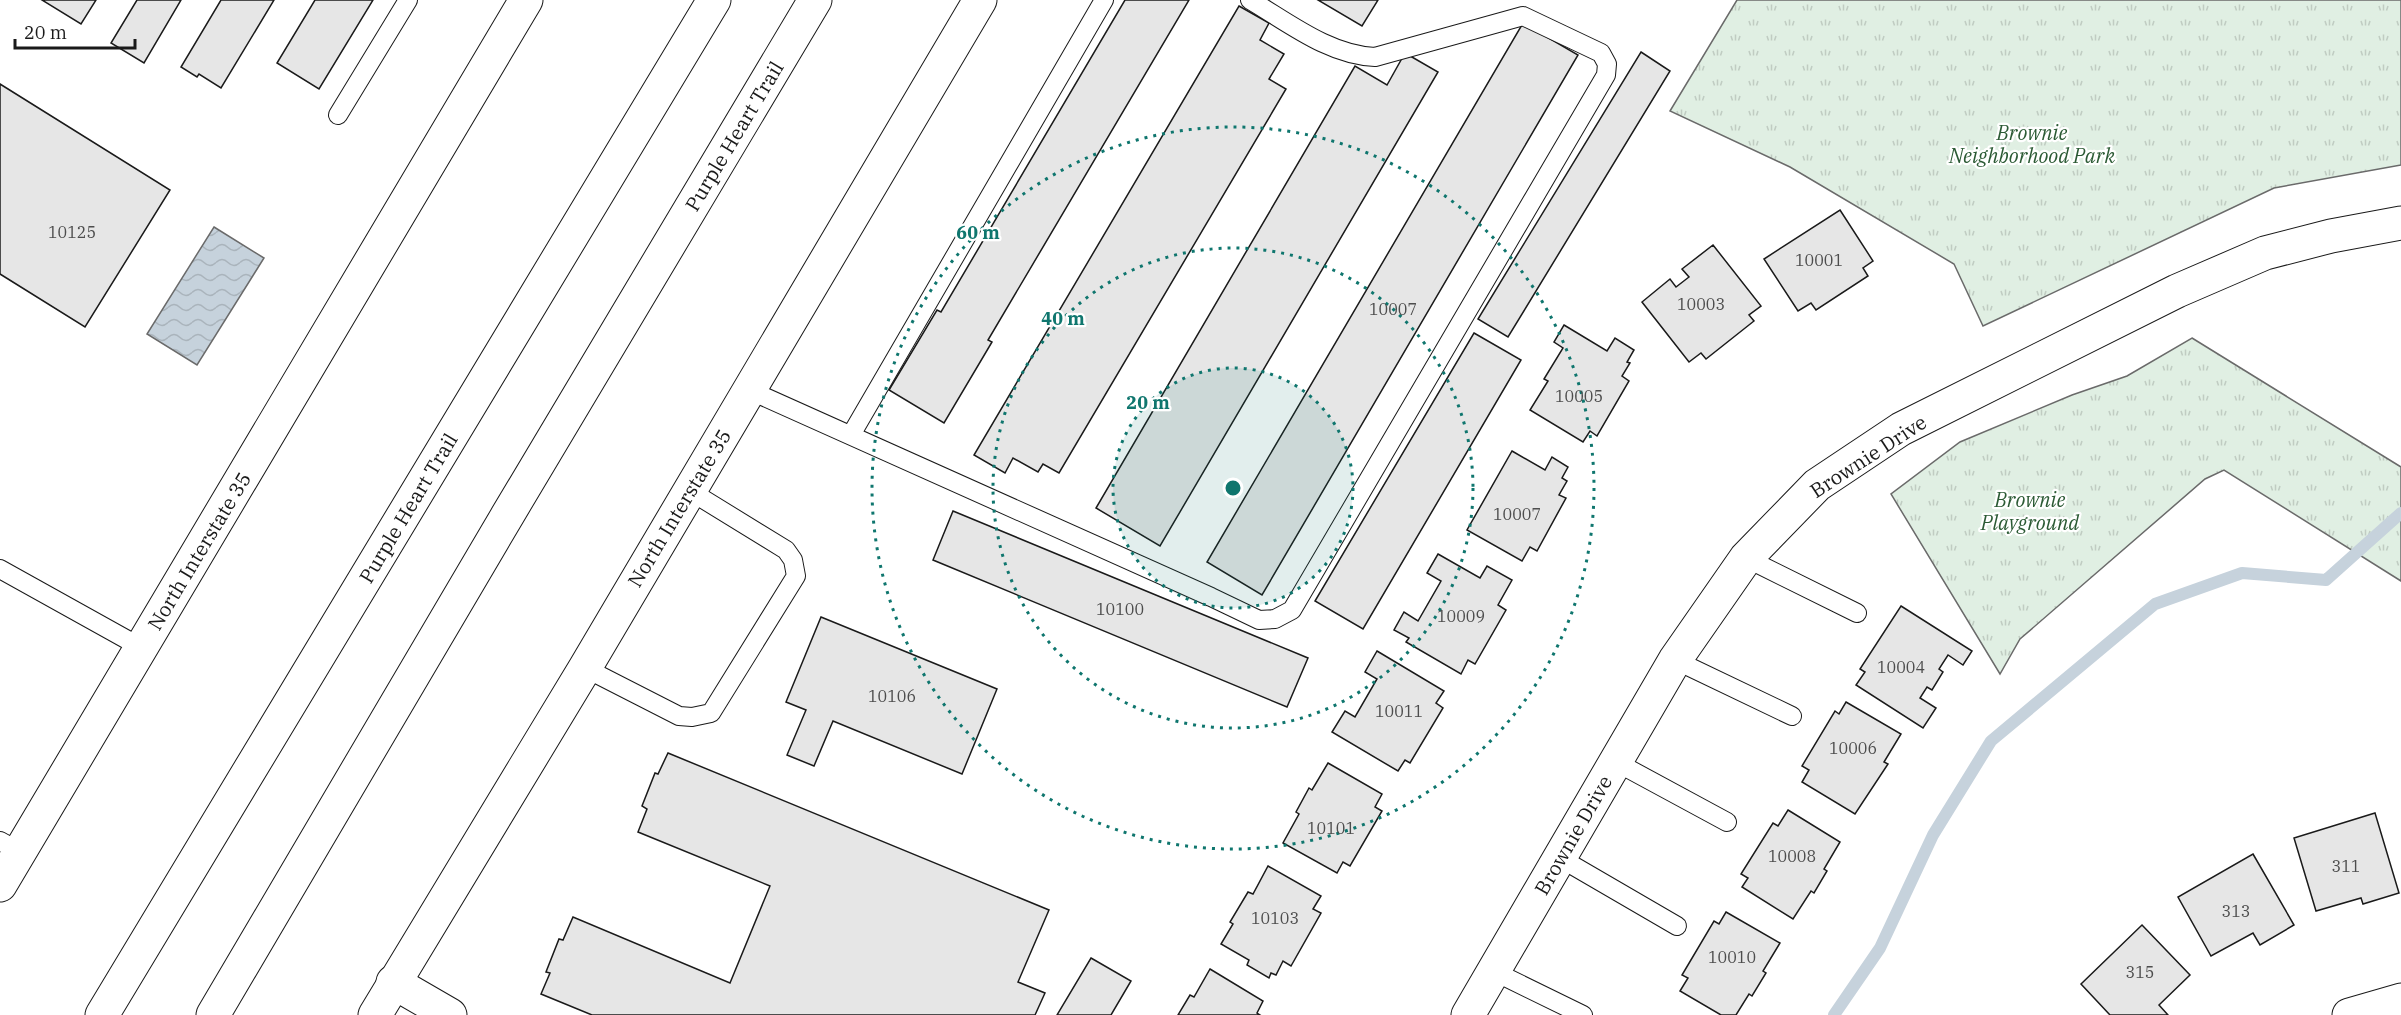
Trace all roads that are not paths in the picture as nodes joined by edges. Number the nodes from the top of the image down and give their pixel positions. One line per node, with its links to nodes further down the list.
1 (408, 0): 8 (lane)
2 (526, 0): 16 (main road, North Interstate 35)
3 (714, 0): 29 (main road, Purple Heart Trail)
4 (816, 0): 30 (main road, Purple Heart Trail)
5 (980, 0): 10 (main road, North Interstate 35)
6 (1104, 0): 11 (lane)
7 (1250, 0): 11 (lane)
8 (338, 116)
9 (2401, 223): 13 (main road, Brownie Drive)
10 (749, 390): 11 (lane); 12 (main road, North Interstate 35)
11 (851, 435)
12 (690, 490): 18 (main road, North Interstate 35); 18 (lane)
13 (1746, 558): 15 (lane); 17 (main road, Brownie Drive)
14 (0, 569): 16 (lane)
15 (1857, 613)
16 (142, 648): 22 (main road, North Interstate 35)
17 (1675, 660): 19 (lane); 20 (main road, Brownie Drive)
18 (585, 668): 27 (main road, North Interstate 35)
19 (1792, 716)
20 (1616, 762): 21 (lane); 23 (main road, Brownie Drive)
21 (1727, 822)
22 (10, 846): 24 (main road, North Interstate 35)
23 (1560, 858): 25 (lane); 26 (main road, Brownie Drive)
24 (0, 885)
25 (1677, 927)
26 (1494, 971): 33 (main road, Brownie Drive); 34 (lane)
27 (393, 982): 31 (main road, North Interstate 35); 32 (main road)
28 (2401, 1000): 35 (main road)
29 (102, 1015)
30 (213, 1015)
31 (375, 1015)
32 (450, 1015)
33 (1468, 1015)
34 (1583, 1015)
35 (2349, 1015)

